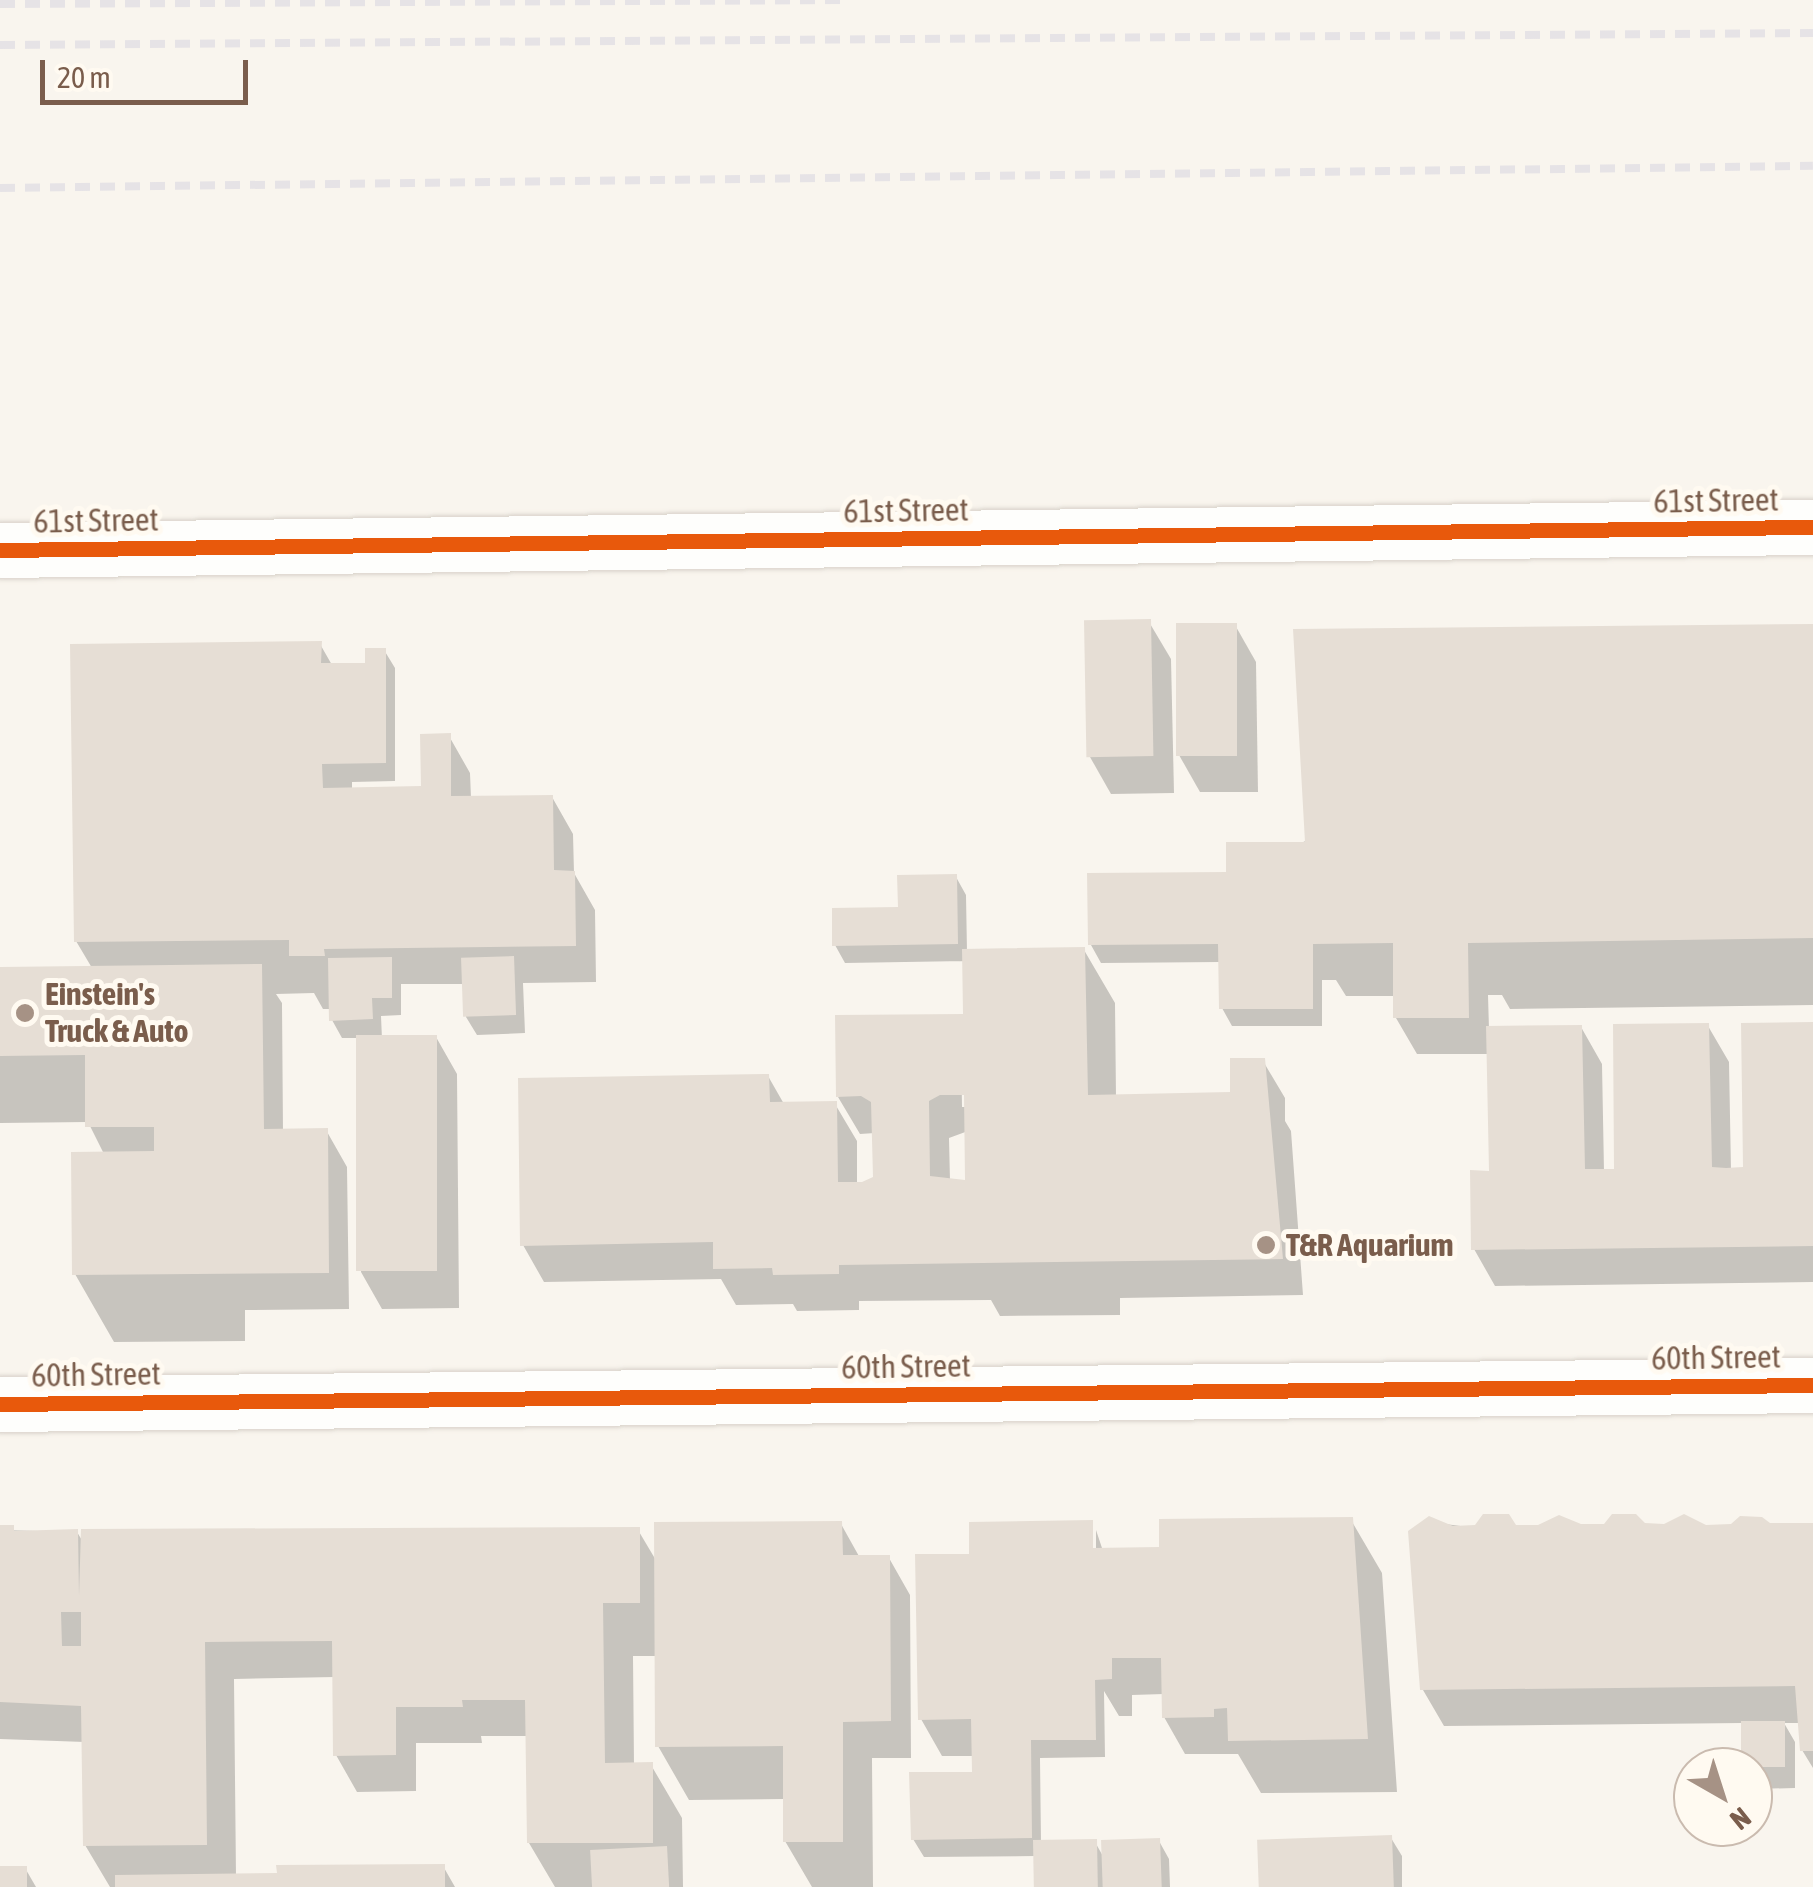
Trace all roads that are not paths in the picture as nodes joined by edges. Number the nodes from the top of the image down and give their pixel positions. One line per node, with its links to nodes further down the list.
1 (1813, 527): 2 (street, 61st Street)
2 (0, 550)
3 (1813, 1385): 4 (street, 60th Street)
4 (0, 1404)

